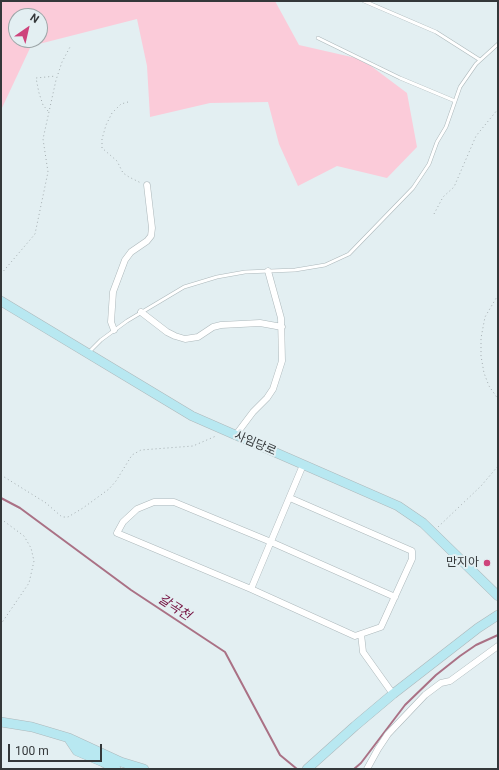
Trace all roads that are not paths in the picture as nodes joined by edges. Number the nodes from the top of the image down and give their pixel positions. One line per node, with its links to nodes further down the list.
1 (364, 1): 4 (lane)
2 (318, 38): 5 (lane)
3 (498, 44): 4 (lane)
4 (480, 60): 5 (lane)
5 (455, 101): 7 (lane)
6 (147, 185): 11 (street)
7 (268, 271): 9 (lane); 10 (street)
8 (1, 301): 12 (main road, 사임당로)
9 (141, 312): 10 (street); 11 (lane)
10 (282, 327): 13 (street)
11 (114, 330): 12 (lane)
12 (87, 354): 13 (main road, 사임당로)
13 (235, 436): 14 (main road, 사임당로)
14 (303, 465): 15 (street); 18 (main road, 사임당로)
15 (290, 498): 16 (street); 19 (street)
16 (271, 542): 17 (street); 17 (street); 19 (street)
17 (251, 589): 21 (street)
18 (498, 596)
19 (395, 597): 21 (street)
20 (498, 615): 23 (main road)
21 (361, 634): 23 (street)
22 (498, 646): 29 (street)
23 (393, 694): 28 (main road)
24 (1, 722): 25 (main road)
25 (118, 765): 26 (main road); 27 (main road)
26 (128, 769)
27 (144, 769)
28 (307, 769)
29 (367, 769)

